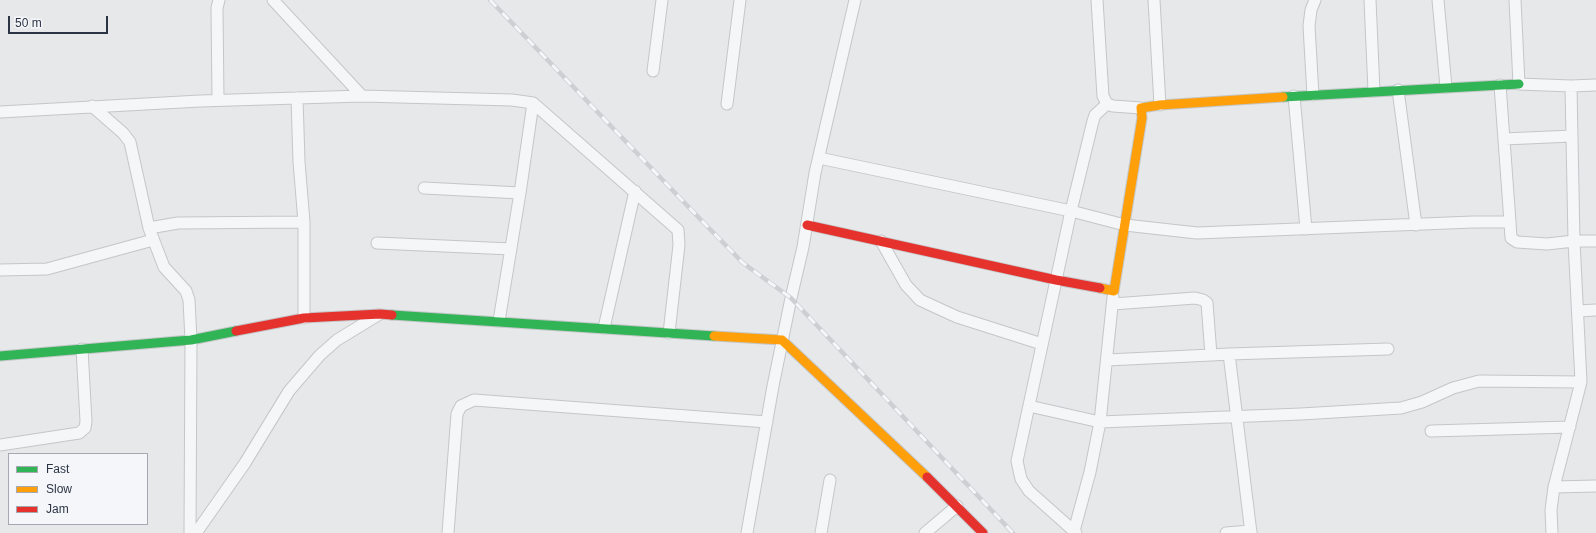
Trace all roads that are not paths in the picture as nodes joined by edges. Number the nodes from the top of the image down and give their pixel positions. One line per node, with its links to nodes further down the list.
1 (219, 0): 24 (street)
2 (273, 0): 21 (street)
3 (662, 0): 12 (street)
4 (740, 0): 26 (street)
5 (855, 0): 34 (street)
6 (1097, 0): 27 (street)
7 (1154, 0): 28 (street)
8 (1315, 0): 20 (street)
9 (1370, 0): 19 (street)
10 (1438, 0): 17 (street)
11 (1514, 0): 13 (street)
12 (653, 71)
13 (1519, 84): 14 (street); 16 (street)
14 (1500, 85): 17 (street); 33 (street)
15 (1596, 85): 16 (street)
16 (1571, 86): 32 (street)
17 (1446, 87): 18 (street)
18 (1398, 90): 19 (street); 42 (street)
19 (1374, 91): 20 (street)
20 (1313, 95): 22 (street)
21 (362, 96): 23 (street); 25 (street)
22 (1294, 96): 28 (street); 45 (street)
23 (297, 98): 24 (street); 39 (street)
24 (218, 100): 29 (street)
25 (533, 103): 36 (street); 37 (street)
26 (727, 104)
27 (1107, 104): 30 (street); 38 (street)
28 (1160, 105): 30 (street)
29 (92, 106): 31 (street); 44 (street)
30 (1141, 108): 43 (street)
31 (0, 112)
32 (1572, 136): 33 (street); 48 (street)
33 (1504, 139): 40 (street)
34 (819, 158): 38 (street); 41 (street)
35 (424, 188): 37 (street)
36 (635, 191): 61 (street); 62 (street)
37 (520, 193): 51 (street)
38 (1071, 211): 43 (street); 53 (street)
39 (304, 222): 44 (street); 59 (street)
40 (1510, 222): 42 (street); 48 (street)
41 (806, 225): 47 (street); 64 (street)
42 (1416, 225): 45 (street)
43 (1125, 226): 45 (street); 54 (street)
44 (149, 228): 46 (street)
45 (1306, 229)
46 (154, 240): 52 (street); 63 (street)
47 (881, 241): 53 (street); 65 (street)
48 (1574, 241): 49 (street); 57 (street)
49 (1596, 241)
50 (377, 243): 51 (street)
51 (511, 249): 60 (street)
52 (0, 270)
53 (1056, 280): 54 (street); 65 (street)
54 (1114, 291): 55 (street)
55 (1113, 304): 68 (street); 71 (street)
56 (1596, 310): 57 (street)
57 (1578, 311): 72 (street)
58 (380, 314): 59 (street); 60 (street); 87 (street)
59 (304, 318): 63 (street)
60 (499, 321): 61 (street)
61 (604, 328): 62 (street)
62 (669, 333): 64 (street)
63 (191, 340): 66 (street); 86 (street)
64 (782, 340): 75 (street); 83 (street)
65 (1042, 344): 73 (street)
66 (82, 349): 70 (street); 79 (street)
67 (1388, 349): 69 (street)
68 (1211, 354): 69 (street); 71 (street)
69 (1228, 354): 74 (street)
70 (0, 356)
71 (1107, 360): 76 (street)
72 (1581, 382): 74 (street); 77 (street)
73 (1029, 406): 76 (street); 84 (street)
74 (1236, 416): 76 (street); 85 (street)
75 (767, 422): 88 (street); 89 (street)
76 (1100, 422): 84 (street)
77 (1570, 427): 78 (street); 82 (street)
78 (1431, 431)
79 (0, 445)
80 (830, 480): 90 (street)
81 (1596, 486): 82 (street)
82 (1554, 487): 94 (street)
83 (957, 506): 91 (street); 92 (street)
84 (1075, 532)
85 (1251, 532): 93 (street)
86 (190, 533)
87 (196, 533)
88 (448, 533)
89 (747, 533)
90 (821, 533)
91 (925, 533)
92 (983, 533)
93 (1226, 533)
94 (1552, 533)

